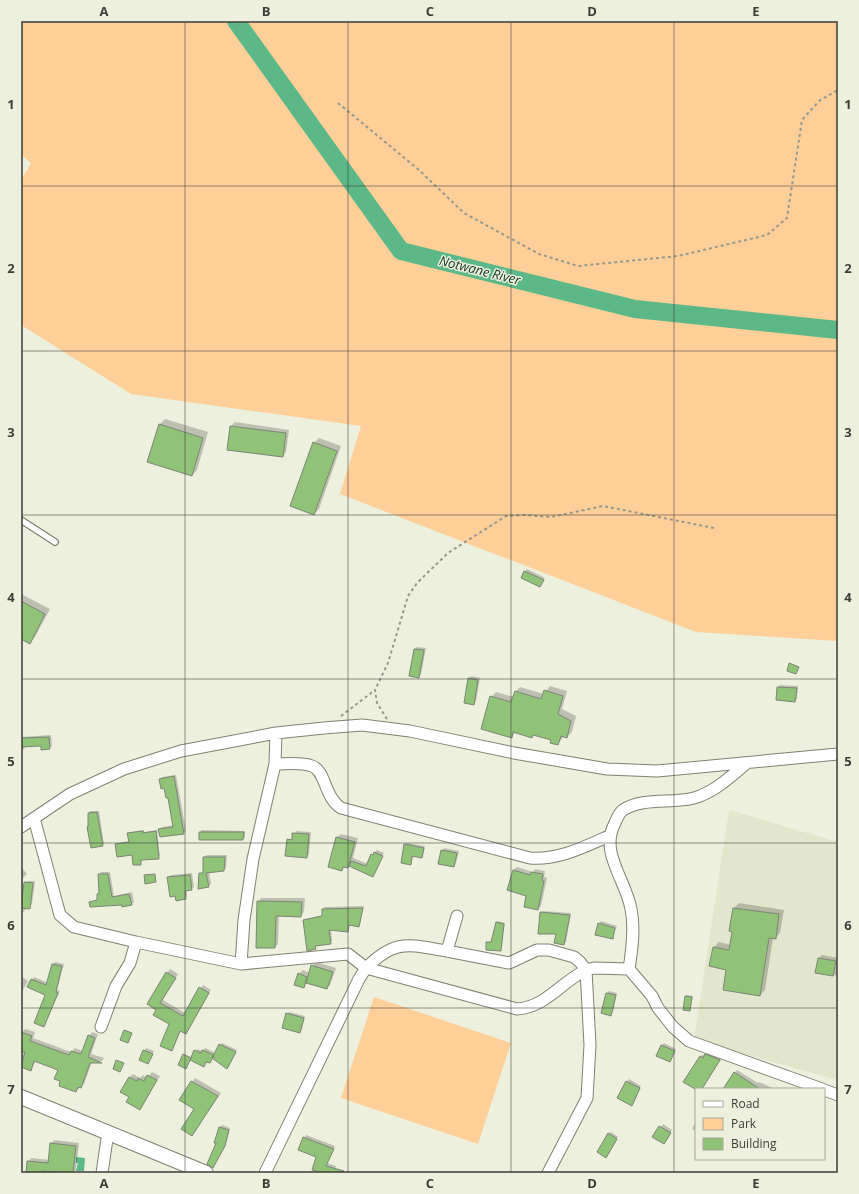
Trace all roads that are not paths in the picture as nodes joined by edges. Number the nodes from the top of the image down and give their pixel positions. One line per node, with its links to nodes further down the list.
1 (21, 520): 2 (lane)
2 (55, 542)
3 (276, 734): 5 (street); 6 (street); 7 (street)
4 (838, 754): 5 (street)
5 (747, 763): 9 (street)
6 (275, 764): 9 (street); 13 (street)
7 (34, 818): 8 (street); 11 (street)
8 (21, 827)
9 (609, 836): 15 (street)
10 (457, 916): 12 (street)
11 (136, 942): 13 (street); 17 (street)
12 (447, 951): 14 (street); 16 (street)
13 (241, 964): 14 (street)
14 (366, 968): 16 (street); 25 (street)
15 (629, 969): 16 (street); 18 (street)
16 (586, 970): 26 (street)
17 (101, 1027)
18 (820, 1088)
19 (825, 1090): 20 (street)
20 (838, 1095)
21 (21, 1097): 22 (street)
22 (108, 1132): 23 (street); 24 (street)
23 (102, 1173)
24 (206, 1173)
25 (265, 1173)
26 (548, 1173)

